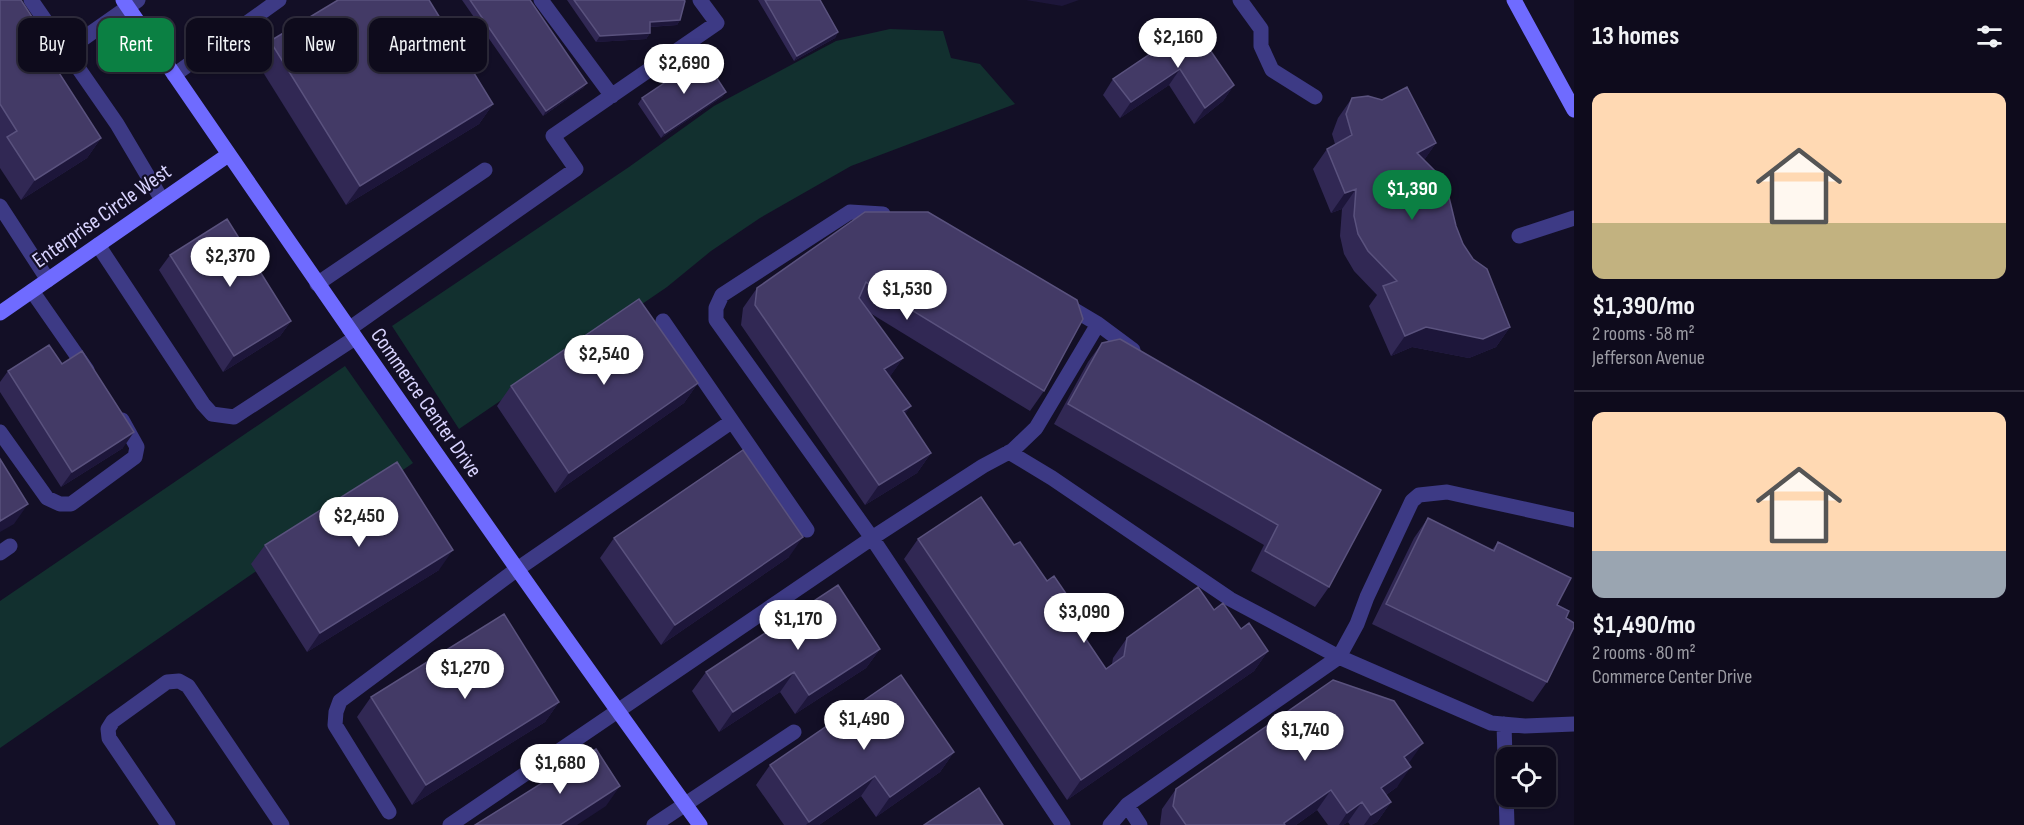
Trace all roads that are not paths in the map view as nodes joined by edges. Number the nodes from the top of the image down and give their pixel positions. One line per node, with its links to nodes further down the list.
1 (31, 0): 8 (lane)
2 (279, 0): 11 (lane)
3 (542, 0): 12 (lane)
4 (700, 0): 12 (lane)
5 (1240, 0): 13 (lane)
6 (1514, 0): 14 (street)
7 (130, 2): 9 (lane); 11 (street, Commerce Center Drive)
8 (44, 18)
9 (86, 36)
10 (82, 72): 17 (lane)
11 (174, 75): 15 (street, Commerce Center Drive)
12 (612, 96): 30 (lane)
13 (1315, 97)
14 (1574, 110)
15 (228, 155): 17 (street, Enterprise Circle West); 24 (street, Commerce Center Drive)
16 (485, 170): 24 (lane)
17 (162, 200): 22 (street, Enterprise Circle West)
18 (0, 206): 23 (lane)
19 (894, 214): 39 (lane)
20 (1574, 218): 21 (lane)
21 (1520, 236)
22 (98, 245): 23 (street, Enterprise Circle West); 30 (lane)
23 (48, 280): 25 (street, Enterprise Circle West)
24 (317, 284): 30 (street, Commerce Center Drive)
25 (32, 291): 27 (street, Enterprise Circle West); 32 (lane)
26 (1054, 298): 29 (lane)
27 (0, 313)
28 (663, 321): 34 (lane)
29 (1098, 324): 31 (lane); 36 (lane)
30 (352, 334): 40 (street, Commerce Center Drive)
31 (1148, 362)
32 (93, 378)
33 (111, 404): 35 (lane)
34 (731, 422): 38 (lane); 40 (lane)
35 (0, 432)
36 (1009, 452): 39 (lane); 41 (lane)
37 (1574, 520): 41 (lane)
38 (807, 530)
39 (872, 538): 42 (lane); 54 (lane)
40 (516, 570): 42 (street, Commerce Center Drive); 48 (lane)
41 (1339, 657): 43 (lane); 47 (lane)
42 (618, 711): 46 (street, Commerce Center Drive); 51 (lane)
43 (1504, 724): 44 (lane); 57 (lane)
44 (1574, 724)
45 (794, 732): 46 (lane)
46 (685, 805): 52 (lane); 53 (street, Commerce Center Drive)
47 (1127, 806): 55 (lane); 56 (lane)
48 (389, 812)
49 (168, 825): 50 (lane)
50 (282, 825)
51 (450, 825)
52 (654, 825)
53 (700, 825)
54 (1063, 825)
55 (1110, 825)
56 (1140, 825)
57 (1507, 825)

